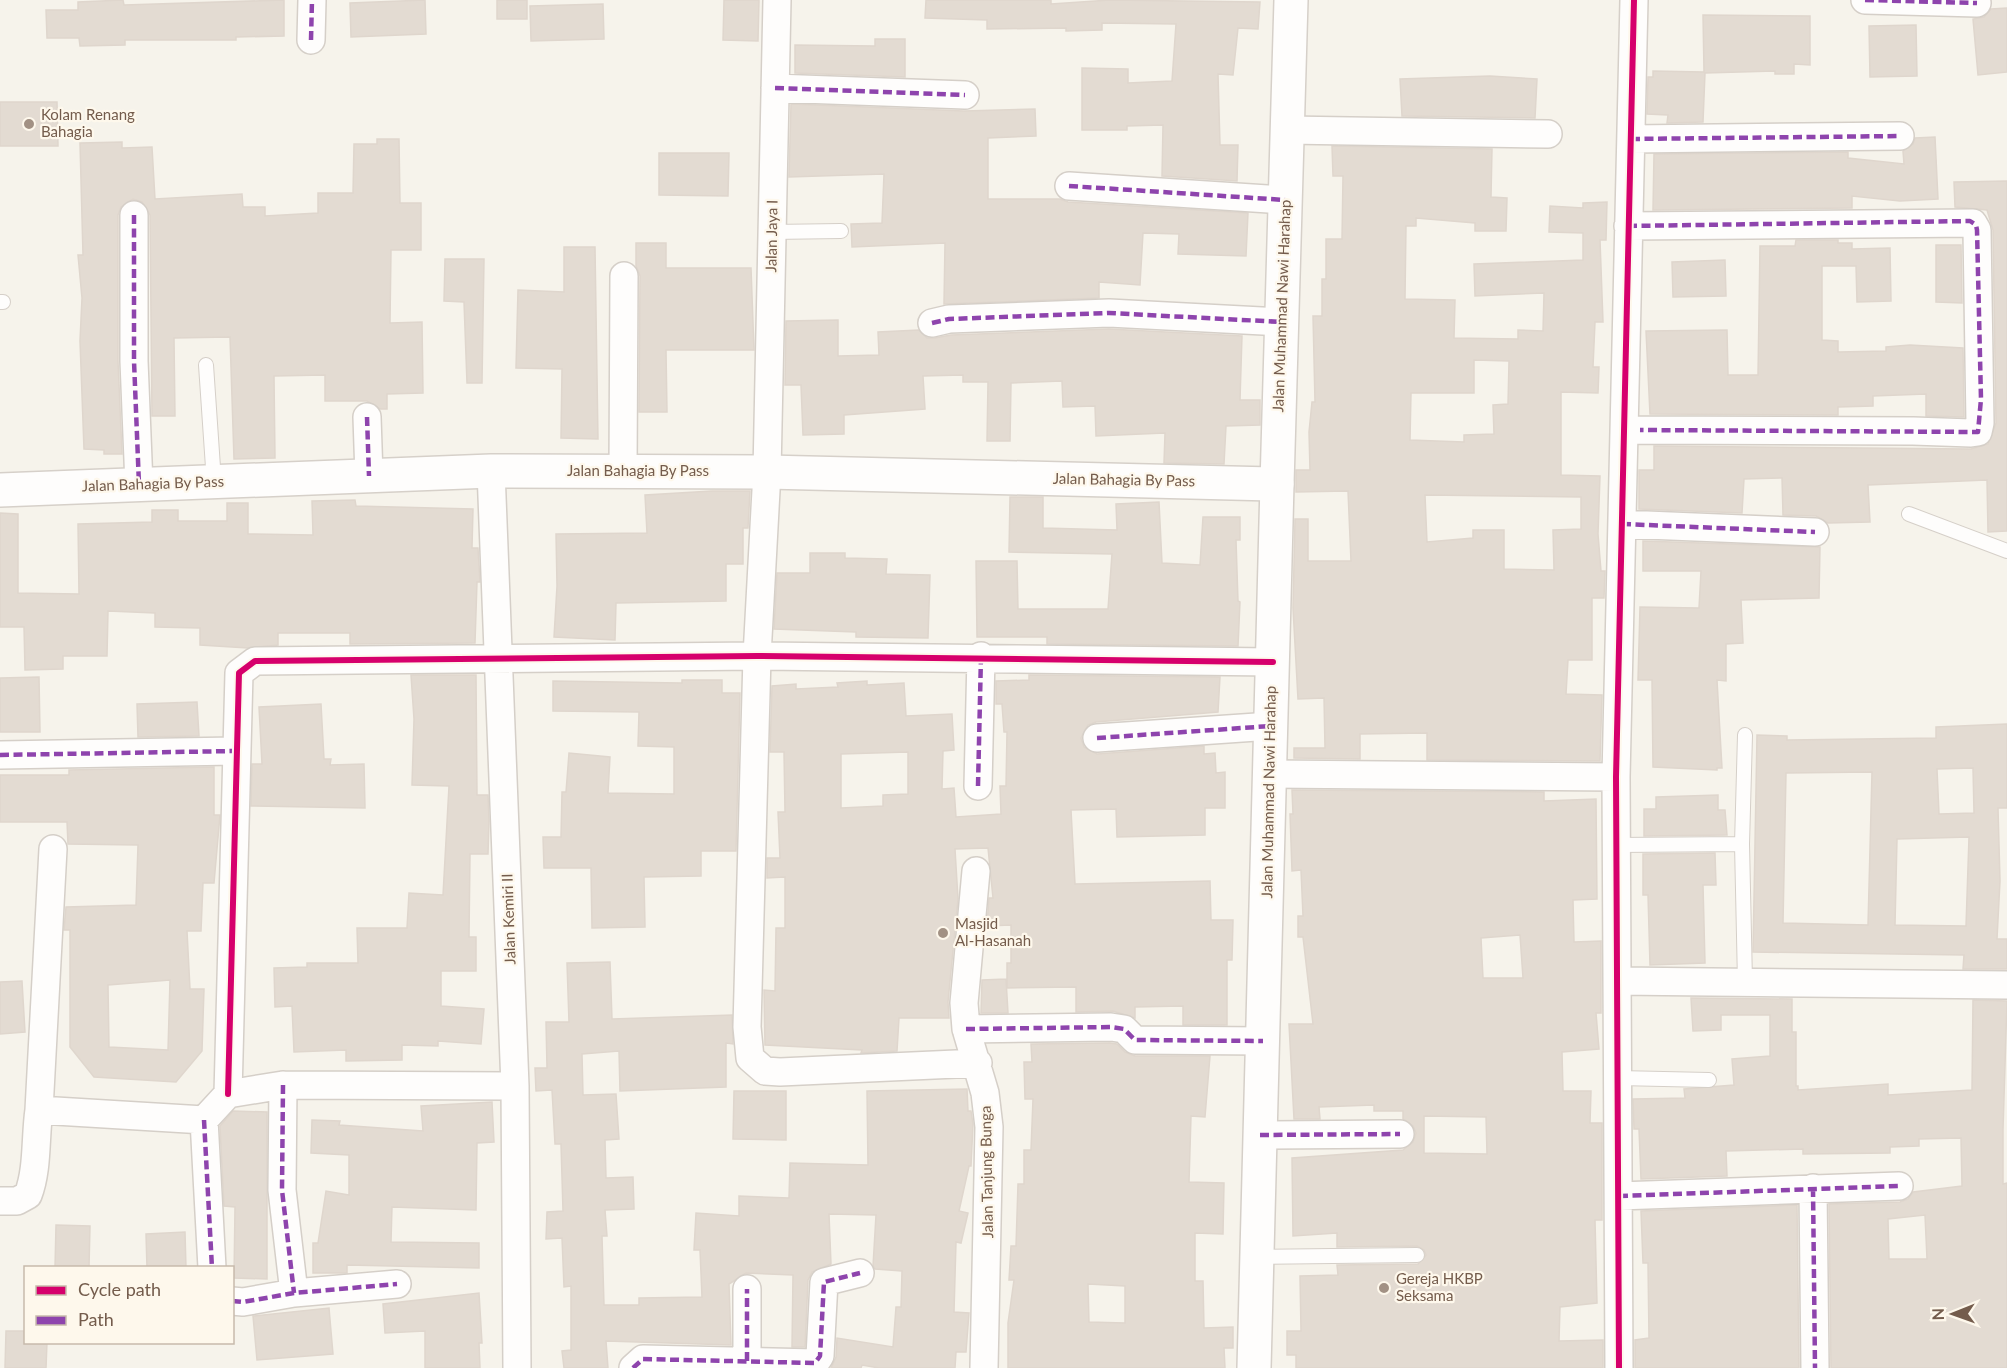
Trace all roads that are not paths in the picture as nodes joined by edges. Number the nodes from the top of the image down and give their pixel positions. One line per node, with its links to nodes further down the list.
1 (312, 0): 7 (street)
2 (777, 0): 8 (street, Jalan Jaya I)
3 (1291, 0): 10 (main road, Jalan Muhammad Nawi Harahap)
4 (1634, 0): 13 (street)
5 (1865, 0): 6 (street)
6 (1977, 3)
7 (311, 40)
8 (775, 88): 9 (street); 19 (street, Jalan Jaya I)
9 (965, 95)
10 (1287, 130): 11 (street); 15 (main road, Jalan Muhammad Nawi Harahap)
11 (1548, 134)
12 (1900, 136): 13 (street)
13 (1631, 139): 17 (street)
14 (1069, 186): 15 (street)
15 (1285, 200): 21 (main road, Jalan Muhammad Nawi Harahap)
16 (134, 215): 31 (street)
17 (1628, 226): 25 (street); 25 (street)
18 (841, 231): 19 (lane)
19 (772, 232): 28 (street, Jalan Jaya I)
20 (624, 276): 27 (street)
21 (1282, 322): 22 (street); 32 (main road, Jalan Muhammad Nawi Harahap)
22 (932, 323)
23 (206, 364): 30 (lane)
24 (367, 417): 29 (street)
25 (1625, 430): 35 (street)
26 (491, 471): 27 (main road, Jalan Bahagia By Pass); 29 (main road, Jalan Bahagia By Pass); 40 (street, Jalan Kemiri II)
27 (623, 471): 28 (main road, Jalan Bahagia By Pass)
28 (767, 472): 32 (main road, Jalan Bahagia By Pass); 38 (street, Jalan Jaya I)
29 (369, 476): 30 (main road, Jalan Bahagia By Pass)
30 (214, 482): 31 (main road, Jalan Bahagia By Pass)
31 (140, 484): 33 (main road, Jalan Bahagia By Pass)
32 (1277, 484): 41 (main road, Jalan Muhammad Nawi Harahap)
33 (0, 490)
34 (1909, 514): 37 (lane)
35 (1622, 524): 36 (street); 48 (street)
36 (1815, 532)
37 (2007, 551)
38 (757, 656): 39 (street); 40 (street); 59 (street, Jalan Jaya I)
39 (981, 656): 41 (street); 49 (street)
40 (500, 657): 45 (street); 63 (street, Jalan Kemiri II)
41 (1273, 662): 42 (main road, Jalan Muhammad Nawi Harahap)
42 (1271, 726): 44 (street); 47 (main road, Jalan Muhammad Nawi Harahap)
43 (1745, 735): 50 (lane)
44 (1097, 738)
45 (235, 751): 46 (street); 64 (street)
46 (0, 755)
47 (1270, 774): 48 (street); 58 (main road, Jalan Muhammad Nawi Harahap)
48 (1616, 777): 51 (street)
49 (978, 786)
50 (1742, 844): 51 (lane); 55 (lane)
51 (1617, 845): 54 (street)
52 (53, 849): 65 (street)
53 (976, 871): 57 (street, Jalan Tanjung Bunga)
54 (1618, 981): 55 (street); 60 (street)
55 (1745, 982): 56 (street)
56 (2007, 985)
57 (966, 1029): 58 (street); 59 (street, Jalan Tanjung Bunga)
58 (1263, 1041): 68 (main road, Jalan Muhammad Nawi Harahap)
59 (978, 1063): 84 (street, Jalan Tanjung Bunga)
60 (1618, 1078): 61 (lane); 71 (street)
61 (1709, 1080)
62 (283, 1085): 63 (street); 64 (street); 79 (street)
63 (515, 1086): 82 (street, Jalan Kemiri II)
64 (228, 1094): 66 (street)
65 (39, 1110): 66 (street); 72 (street)
66 (204, 1120): 75 (street)
67 (1400, 1134): 68 (street)
68 (1260, 1135): 74 (main road, Jalan Muhammad Nawi Harahap)
69 (1899, 1186): 70 (street)
70 (1813, 1188): 71 (street); 87 (street)
71 (1619, 1196): 86 (street)
72 (0, 1201)
73 (1417, 1255): 74 (lane)
74 (1257, 1257): 85 (main road, Jalan Muhammad Nawi Harahap)
75 (212, 1266)
76 (860, 1273): 81 (street)
77 (397, 1284): 79 (street)
78 (747, 1289): 81 (street)
79 (294, 1293): 80 (street)
80 (234, 1301)
81 (747, 1361): 83 (street)
82 (517, 1368)
83 (633, 1368)
84 (984, 1368)
85 (1254, 1368)
86 (1619, 1368)
87 (1815, 1368)

